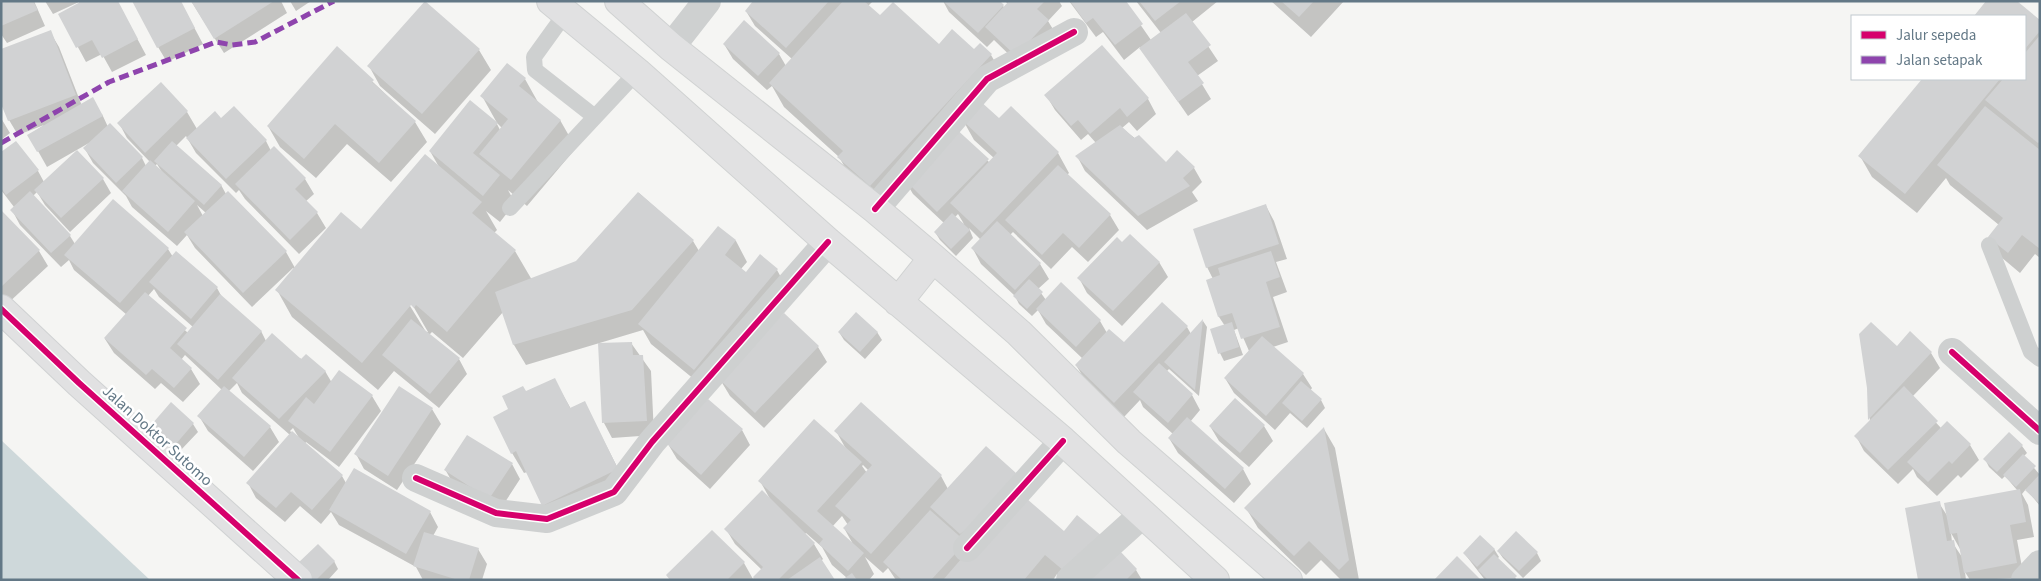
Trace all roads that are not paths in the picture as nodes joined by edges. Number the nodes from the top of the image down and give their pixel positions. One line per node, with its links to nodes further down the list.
1 (619, 1): 5 (main road)
2 (708, 1): 5 (street)
3 (558, 8): 6 (main road); 7 (lane)
4 (1074, 32): 9 (street)
5 (671, 47): 9 (main road)
6 (637, 72): 7 (lane); 10 (main road)
7 (595, 117): 8 (lane)
8 (510, 208)
9 (876, 209): 12 (main road)
10 (828, 242): 13 (main road); 19 (street)
11 (1989, 246): 16 (lane)
12 (933, 258): 13 (main road); 26 (main road)
13 (898, 302): 18 (main road)
14 (1, 309): 23 (main road, Jalan Doktor Sutomo)
15 (1952, 352): 17 (street)
16 (2040, 360)
17 (2040, 431)
18 (1063, 441): 20 (main road); 21 (street)
19 (416, 478)
20 (1143, 514): 24 (street); 25 (main road)
21 (967, 548)
22 (2040, 564): 27 (street)
23 (298, 580)
24 (1070, 580)
25 (1215, 580)
26 (1288, 580)
27 (2025, 580)

